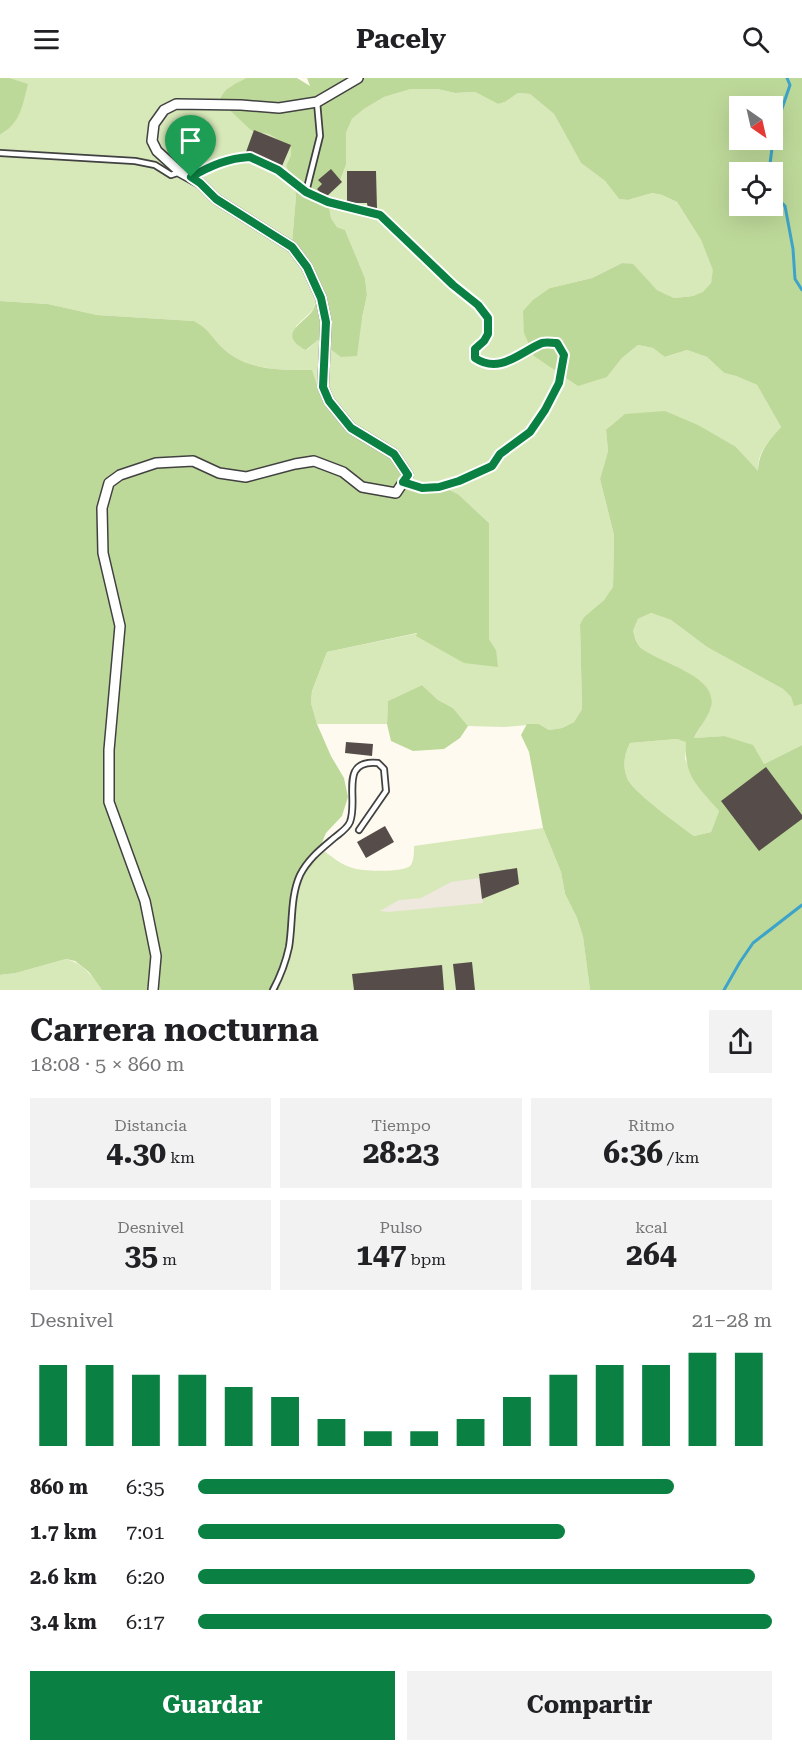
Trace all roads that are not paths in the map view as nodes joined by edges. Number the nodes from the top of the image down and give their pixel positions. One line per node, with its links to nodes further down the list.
1 (358, 78): 2 (street)
2 (317, 102): 4 (street); 6 (lane)
3 (0, 153): 4 (lane)
4 (180, 172): 5 (street)
5 (191, 177): 6 (lane); 9 (street)
6 (306, 192): 7 (lane)
7 (364, 211)
8 (500, 454): 9 (lane)
9 (403, 482): 11 (street)
10 (359, 830): 12 (lane)
11 (153, 990)
12 (273, 990)

